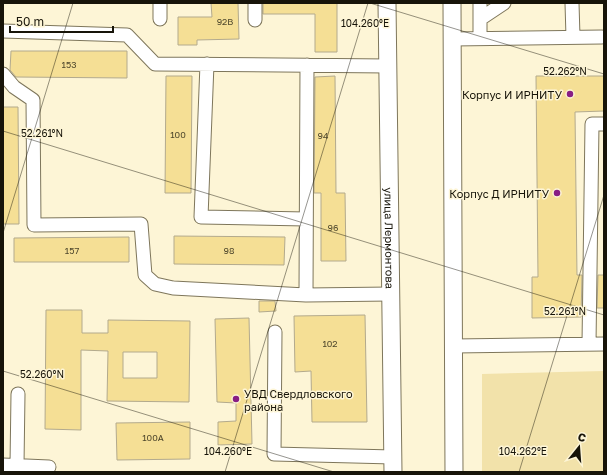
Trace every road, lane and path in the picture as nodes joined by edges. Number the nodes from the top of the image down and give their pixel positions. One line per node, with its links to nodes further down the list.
1 (160, 3): 8 (street)
2 (255, 3): 10 (street)
3 (387, 3): 18 (main road, улица Лермонтова)
4 (452, 3): 15 (main road)
5 (480, 3): 9 (street)
6 (504, 3): 9 (street)
7 (572, 3): 12 (street)
8 (160, 19)
9 (480, 19): 14 (street)
10 (255, 20)
11 (3, 31): 16 (street)
12 (573, 37): 13 (street); 14 (street)
13 (602, 37)
14 (480, 38): 15 (street)
15 (453, 39): 27 (main road)
16 (207, 64): 17 (street); 21 (street)
17 (307, 65): 18 (street); 21 (street)
18 (388, 66): 22 (main road, улица Лермонтова)
19 (3, 74): 23 (street)
20 (604, 124): 25 (street)
21 (306, 219): 23 (street)
22 (391, 294): 23 (street); 29 (main road, улица Лермонтова)
23 (306, 295)
24 (275, 332): 29 (street)
25 (590, 344): 26 (street); 27 (street)
26 (604, 344)
27 (454, 346): 33 (main road)
28 (18, 394): 31 (street)
29 (393, 464)
30 (3, 465): 31 (street)
31 (17, 466): 32 (street)
32 (50, 467)
33 (454, 472)

